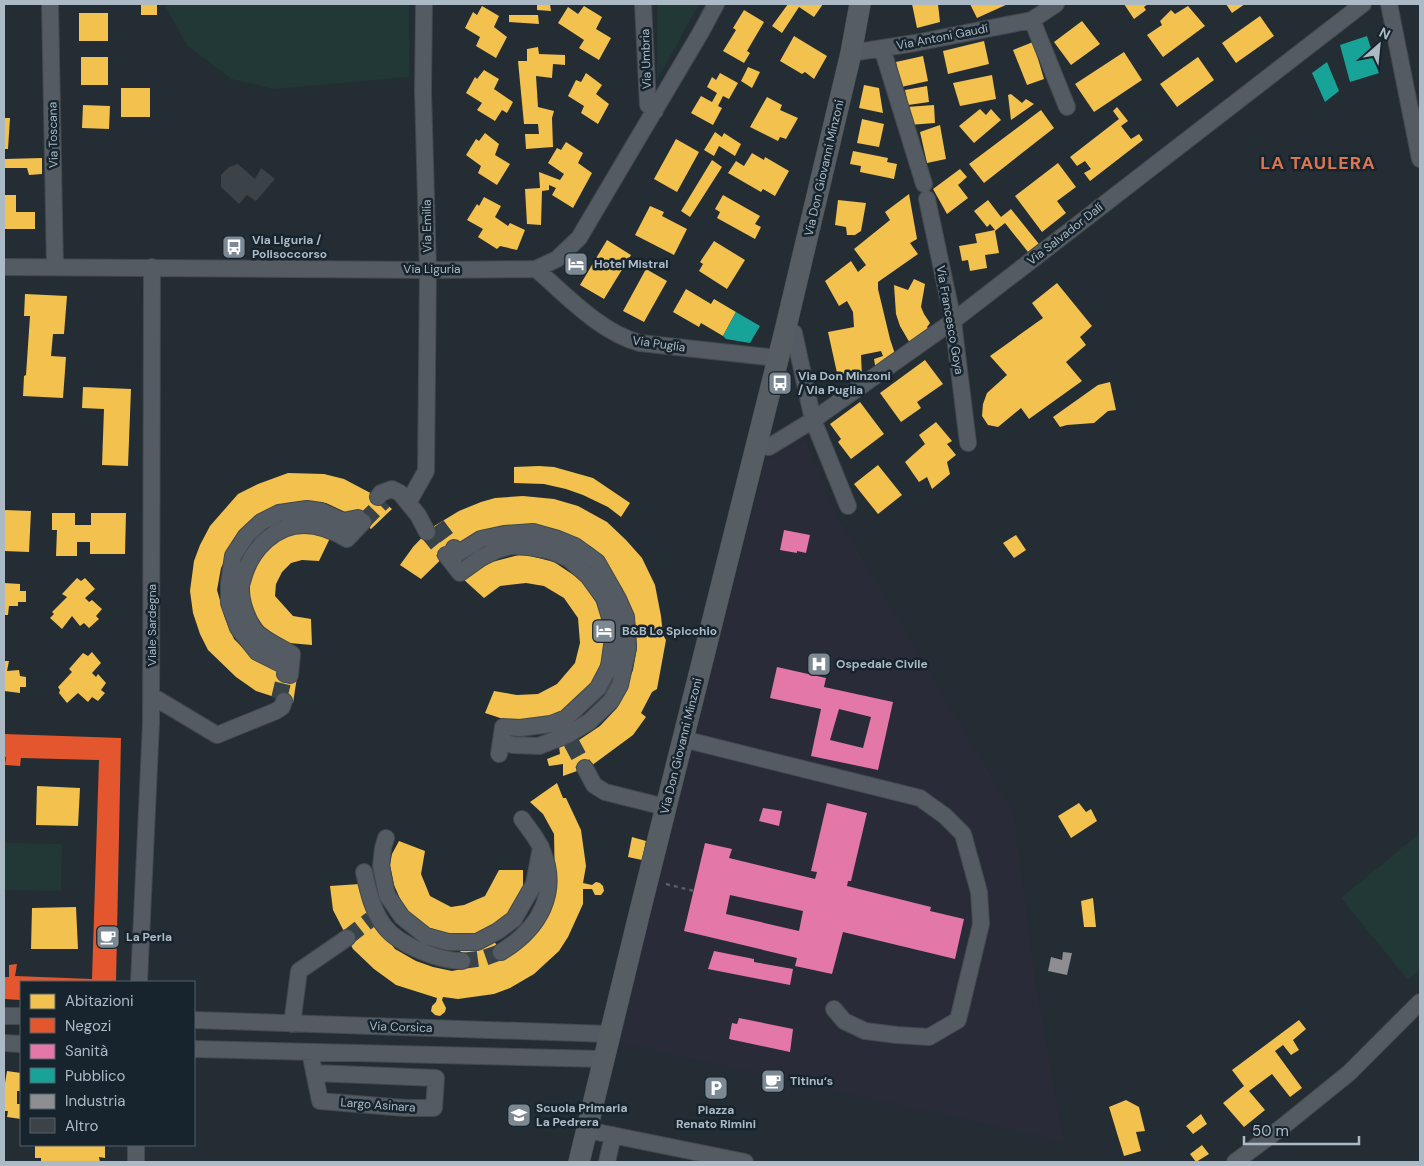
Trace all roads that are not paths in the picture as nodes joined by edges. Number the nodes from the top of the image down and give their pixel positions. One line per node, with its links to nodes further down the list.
1 (50, 4): 16 (street, Via Toscana)
2 (424, 4): 19 (street, Via Emilia)
3 (644, 4): 13 (street, Via Umbria)
4 (716, 4): 13 (street, Via Liguria)
5 (860, 4): 11 (main road, Via Don Giovanni Minzoni)
6 (1056, 4): 9 (street, Via Antoni Gaudí)
7 (1363, 4): 20 (street, Via Salvador Dalí)
8 (1388, 4): 14 (street)
9 (1032, 20): 10 (street, Via Antoni Gaudí); 12 (street)
10 (882, 48): 11 (street, Via Antoni Gaudí); 20 (street, Via Francesco Goya)
11 (851, 53): 21 (main road, Via Don Giovanni Minzoni)
12 (1067, 108)
13 (655, 111): 18 (street, Via Liguria)
14 (1420, 159)
15 (4, 267): 16 (street, Via Liguria)
16 (55, 267): 17 (street, Via Liguria)
17 (152, 267): 19 (street, Via Liguria); 33 (street, Viale Sardegna)
18 (536, 269): 19 (street, Via Liguria); 22 (street, Via Puglia)
19 (428, 270): 28 (street, Via Emilia)
20 (953, 321): 23 (street, Via Salvador Dalí); 24 (street, Via Francesco Goya)
21 (785, 331): 22 (main road, Via Don Giovanni Minzoni); 23 (street)
22 (777, 358): 25 (main road, Via Don Giovanni Minzoni)
23 (813, 420): 25 (street, Via Salvador Dalí); 27 (street)
24 (968, 443)
25 (757, 444): 35 (main road, Via Don Giovanni Minzoni)
26 (385, 496): 28 (street)
27 (848, 506)
28 (414, 509): 30 (street)
29 (361, 520): 32 (street)
30 (432, 528)
31 (450, 551): 36 (street)
32 (288, 674)
33 (152, 696): 34 (street); 48 (street, Viale Sardegna)
34 (280, 704)
35 (683, 738): 38 (main road, Via Don Giovanni Minzoni); 50 (street)
36 (501, 741)
37 (585, 768): 38 (street)
38 (666, 807): 55 (main road, Via Don Giovanni Minzoni)
39 (522, 819): 41 (street)
40 (386, 838): 43 (street)
41 (541, 847): 43 (street); 46 (street)
42 (364, 872): 44 (street)
43 (394, 905): 44 (street)
44 (374, 917): 47 (street)
45 (347, 938): 54 (street)
46 (501, 952)
47 (462, 961)
48 (139, 981)
49 (1420, 1002): 69 (street)
50 (834, 1009)
51 (4, 1016): 52 (street)
52 (20, 1016)
53 (195, 1020): 54 (street, Via Corsica)
54 (292, 1024): 55 (street, Via Corsica)
55 (609, 1034): 60 (main road, Via Don Giovanni Minzoni)
56 (4, 1043): 57 (street)
57 (20, 1044)
58 (195, 1049): 59 (street)
59 (310, 1052): 60 (street); 61 (street, Largo Asinara)
60 (603, 1059): 62 (main road, Via Don Giovanni Minzoni)
61 (314, 1073): 61 (street, Largo Asinara)
62 (587, 1130): 63 (street); 66 (main road, Via Don Giovanni Minzoni)
63 (613, 1135): 67 (street); 68 (street)
64 (136, 1146): 65 (street)
65 (136, 1162)
66 (579, 1162)
67 (607, 1162)
68 (745, 1162)
69 (1235, 1162)

